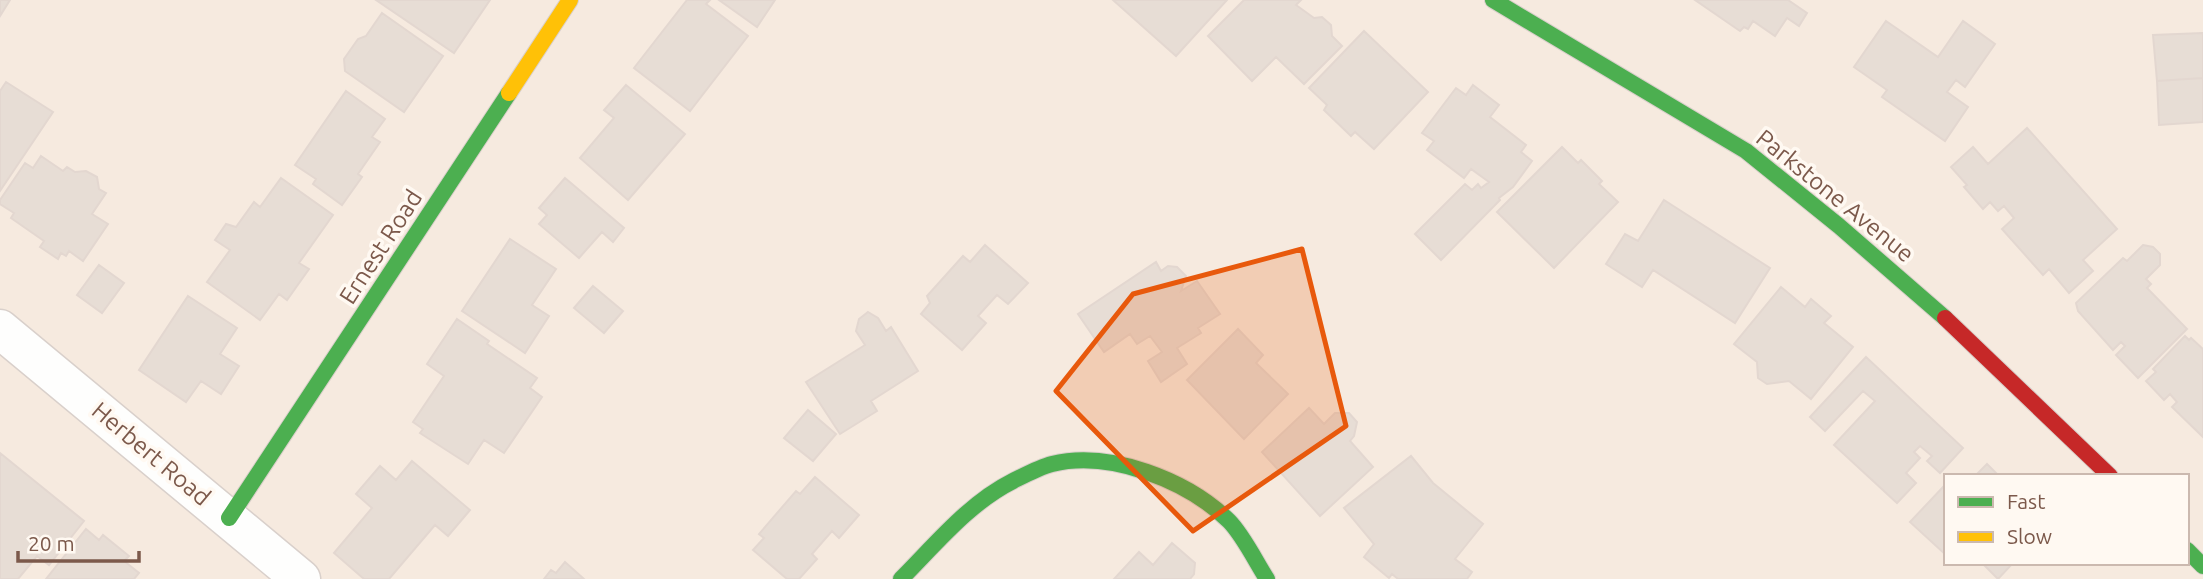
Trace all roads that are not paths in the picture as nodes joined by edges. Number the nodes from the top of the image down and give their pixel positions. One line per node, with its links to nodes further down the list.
1 (570, 0): 5 (street, Ernest Road)
2 (1493, 0): 4 (street, Parkstone Avenue)
3 (0, 329): 5 (street, Herbert Road)
4 (2108, 474)
5 (229, 518): 8 (street, Herbert Road)
6 (2189, 553): 7 (street)
7 (2203, 566)
8 (302, 579)
9 (901, 579): 10 (street)
10 (1267, 579)

